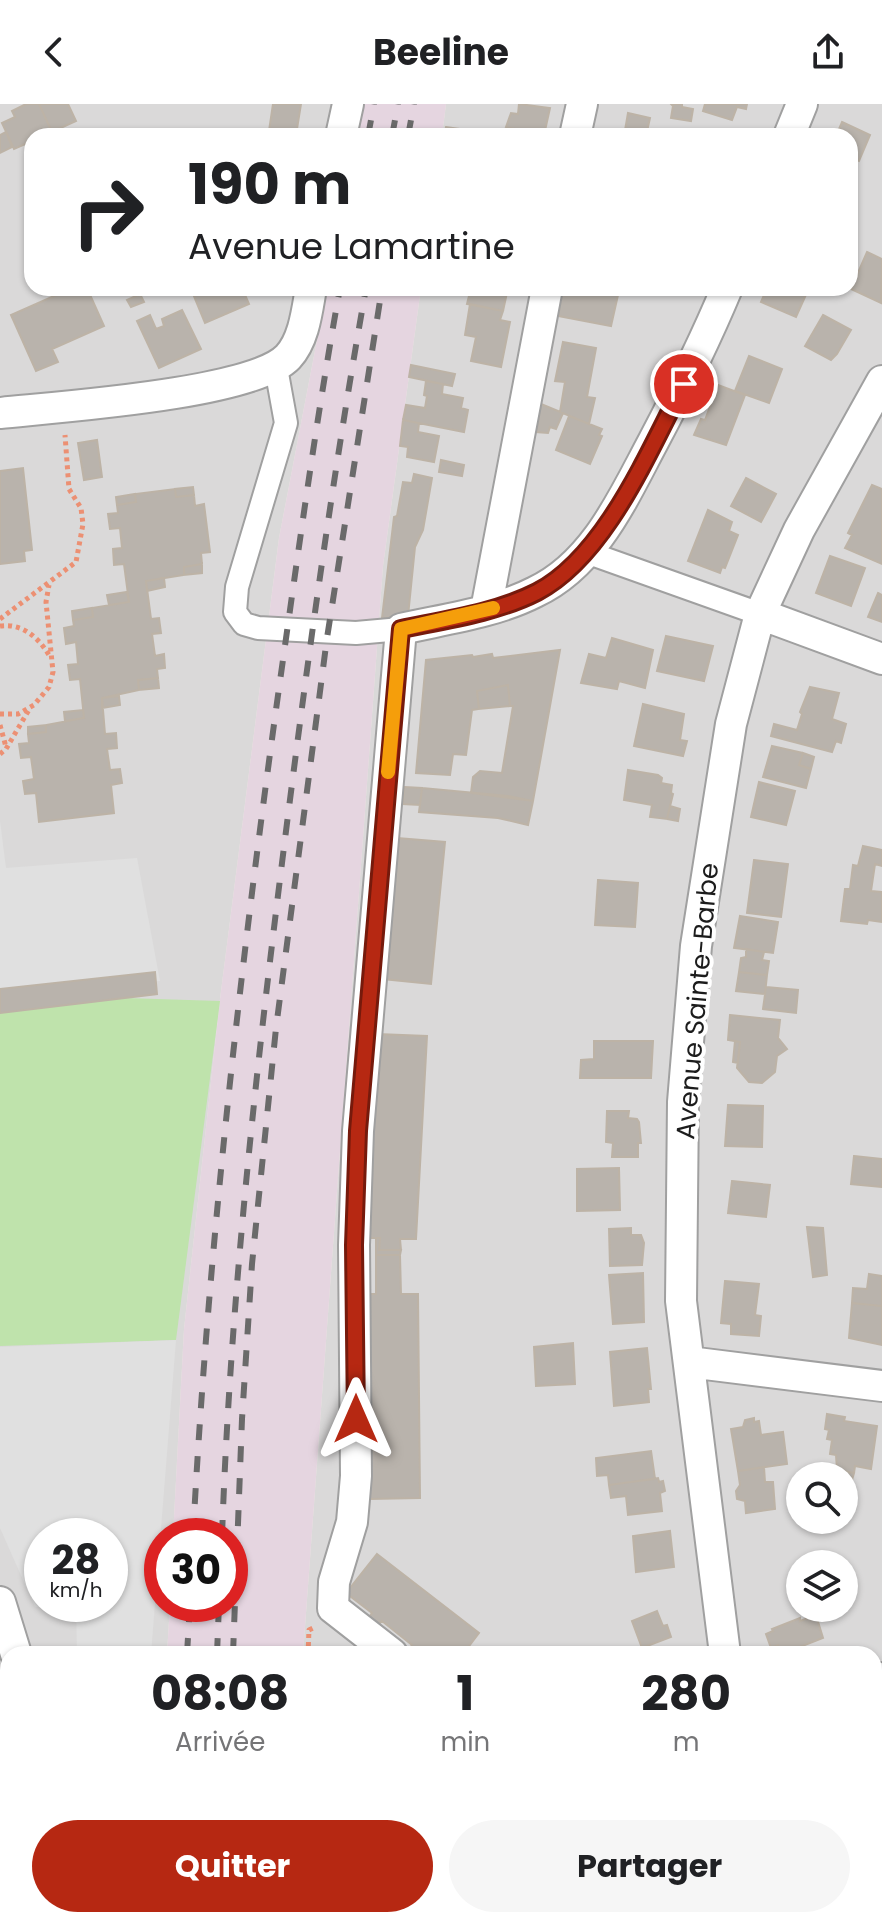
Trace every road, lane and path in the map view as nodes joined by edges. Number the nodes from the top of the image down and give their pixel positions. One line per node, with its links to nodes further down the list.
1 (348, 104): 4 (street)
2 (582, 104): 5 (street)
3 (802, 104): 6 (street)
4 (343, 128)
5 (577, 128)
6 (792, 128)
7 (309, 296): 10 (street)
8 (545, 296): 16 (street)
9 (724, 296): 14 (street)
10 (276, 368): 12 (street); 20 (street)
11 (882, 381): 17 (street, Avenue Sainte-Barbe)
12 (63, 406): 13 (street); 15 (path)
13 (0, 413)
14 (586, 552): 16 (street); 17 (street)
15 (49, 584): 18 (path); 21 (path)
16 (486, 610): 20 (street)
17 (760, 614): 22 (street); 28 (street, Avenue Sainte-Barbe)
18 (0, 619)
19 (0, 626): 21 (path)
20 (401, 629): 32 (street)
21 (52, 659): 23 (path)
22 (882, 659)
23 (30, 707): 24 (path); 26 (path)
24 (0, 714)
25 (0, 725): 26 (path)
26 (6, 749): 27 (path)
27 (0, 754)
28 (689, 1362): 29 (street); 33 (street, Avenue Sainte-Barbe)
29 (882, 1386)
30 (0, 1602): 31 (street)
31 (14, 1646)
32 (382, 1646)
33 (724, 1646)

